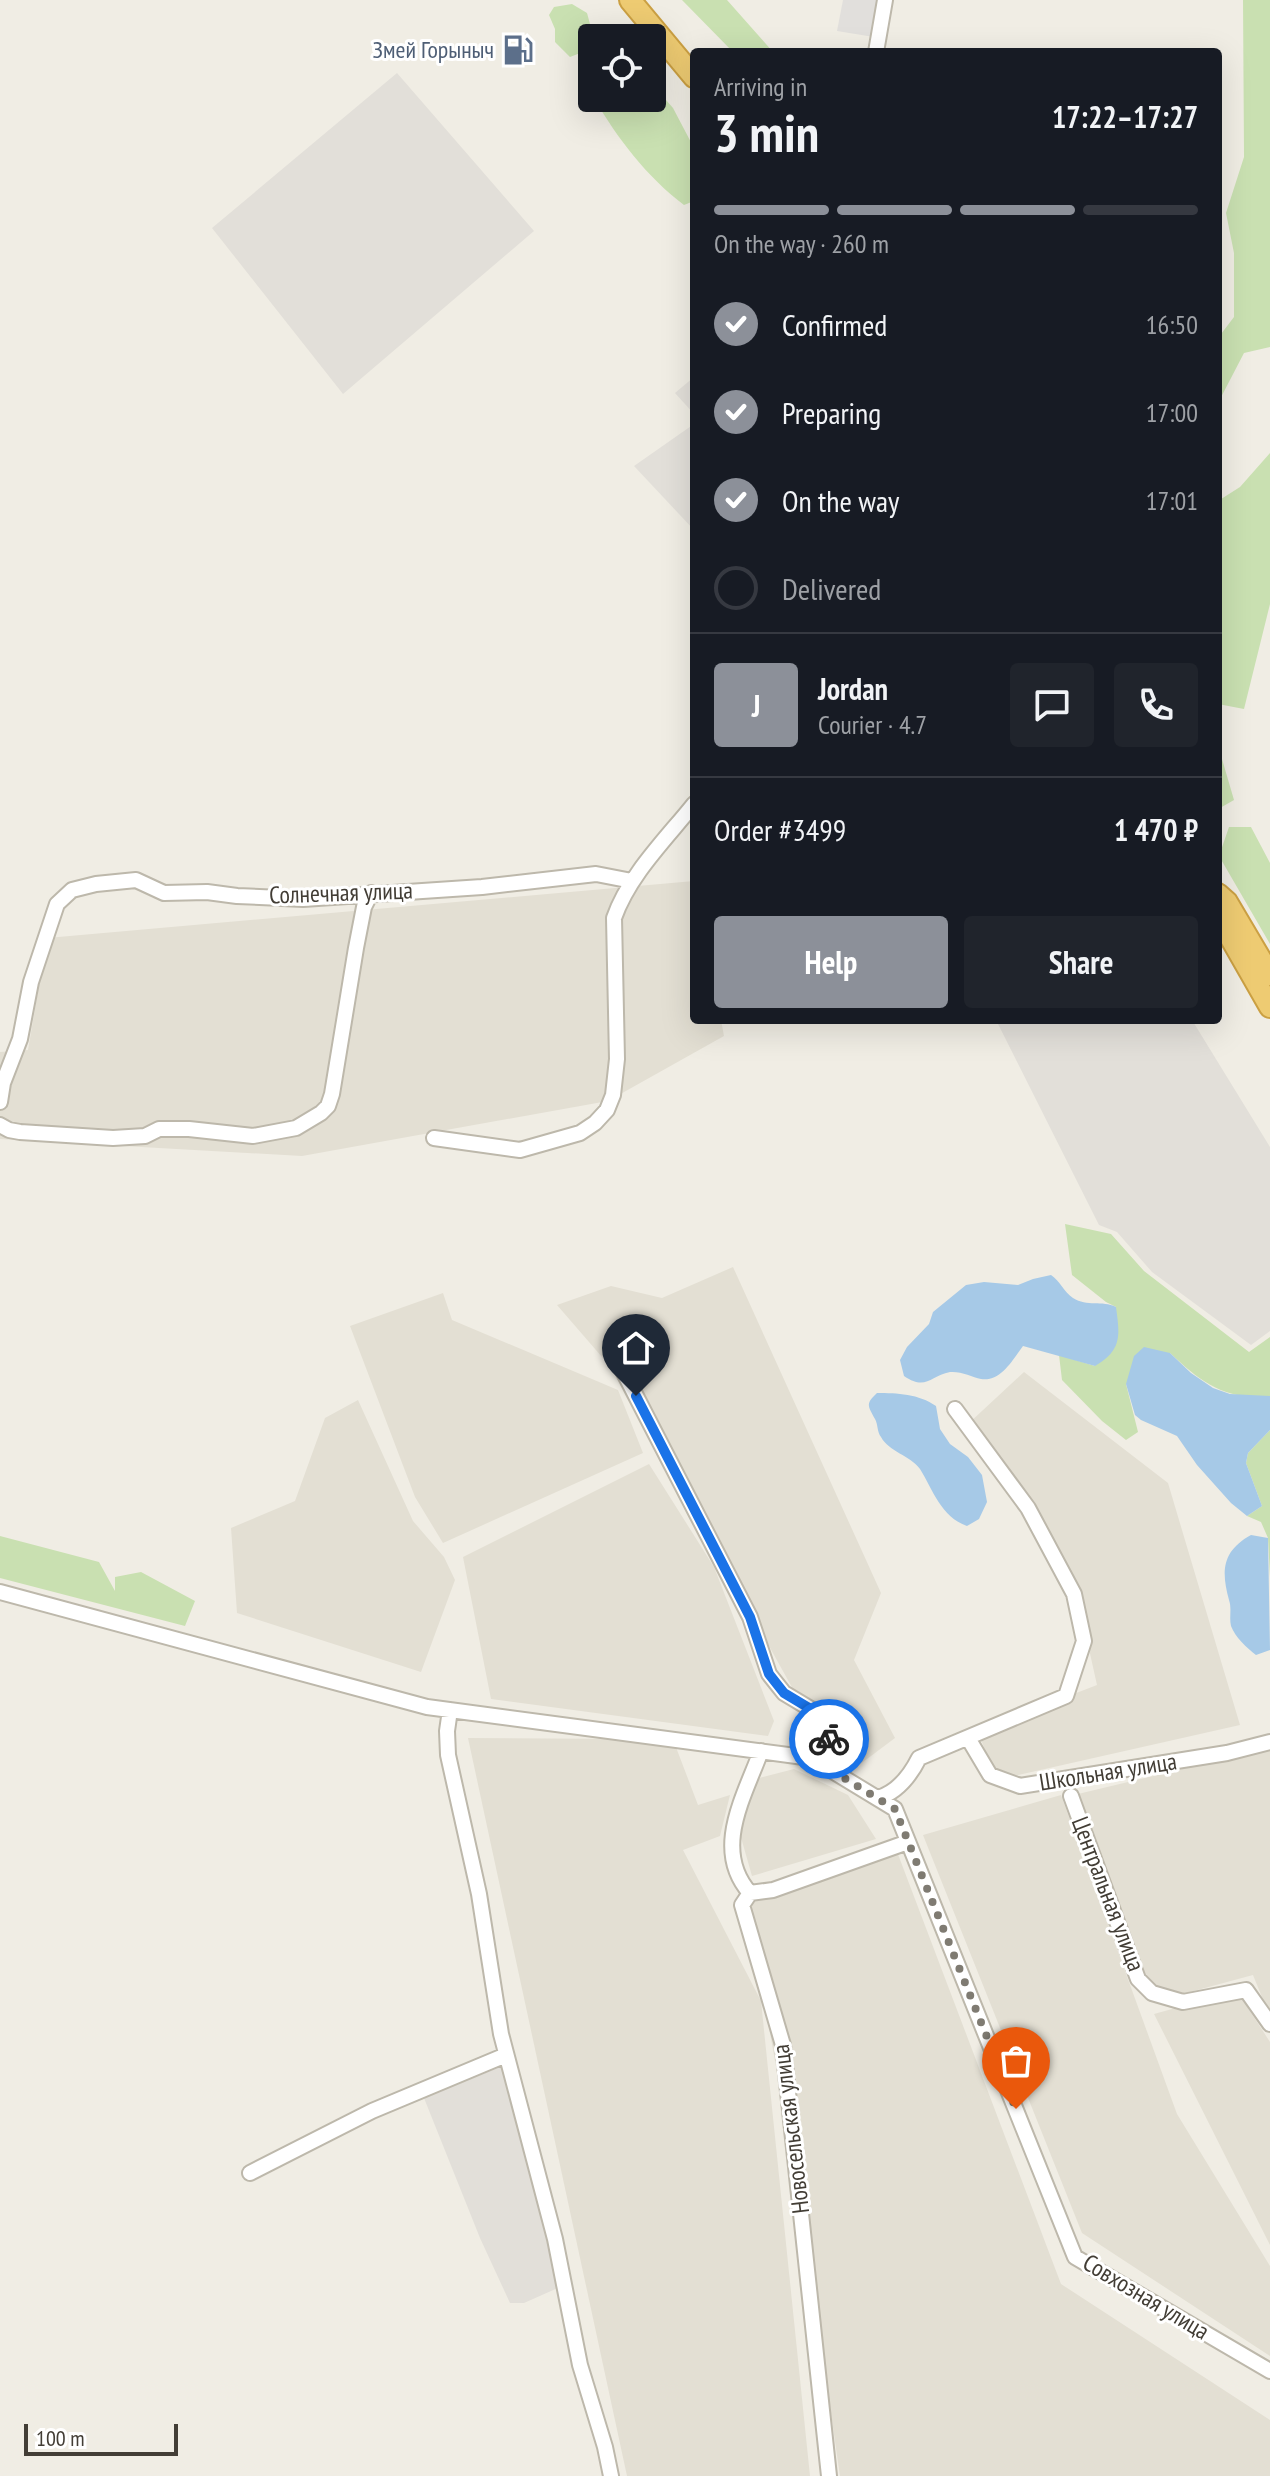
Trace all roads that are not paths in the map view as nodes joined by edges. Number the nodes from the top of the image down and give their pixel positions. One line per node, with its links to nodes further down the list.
1 (630, 0): 4 (highway)
2 (885, 0): 3 (street)
3 (877, 48)
4 (690, 72)
5 (690, 809): 6 (street)
6 (632, 881): 7 (street, Солнечная улица); 14 (street)
7 (371, 893): 12 (street, Солнечная улица); 13 (street)
8 (1222, 898): 10 (highway)
9 (1222, 923): 11 (highway)
10 (1270, 975)
11 (1270, 1007)
12 (0, 1102)
13 (0, 1125)
14 (434, 1138)
15 (620, 1365): 22 (street)
16 (955, 1409): 19 (street)
17 (0, 1592): 18 (street, Совхозная улица)
18 (450, 1710): 21 (street, Совхозная улица); 28 (street)
19 (968, 1738): 20 (street, Школьная улица); 24 (street)
20 (1270, 1742)
21 (761, 1751): 22 (street, Совхозная улица); 26 (street, Новосельская улица)
22 (818, 1762): 24 (street, Совхозная улица)
23 (1071, 1796): 27 (street, Центральная улица)
24 (878, 1798): 25 (street, Совхозная улица)
25 (908, 1842): 26 (street); 30 (street, Совхозная улица)
26 (750, 1893): 32 (street, Новосельская улица)
27 (1270, 2024)
28 (506, 2055): 29 (street); 31 (street)
29 (250, 2173)
30 (1270, 2371)
31 (611, 2476)
32 (829, 2476)

